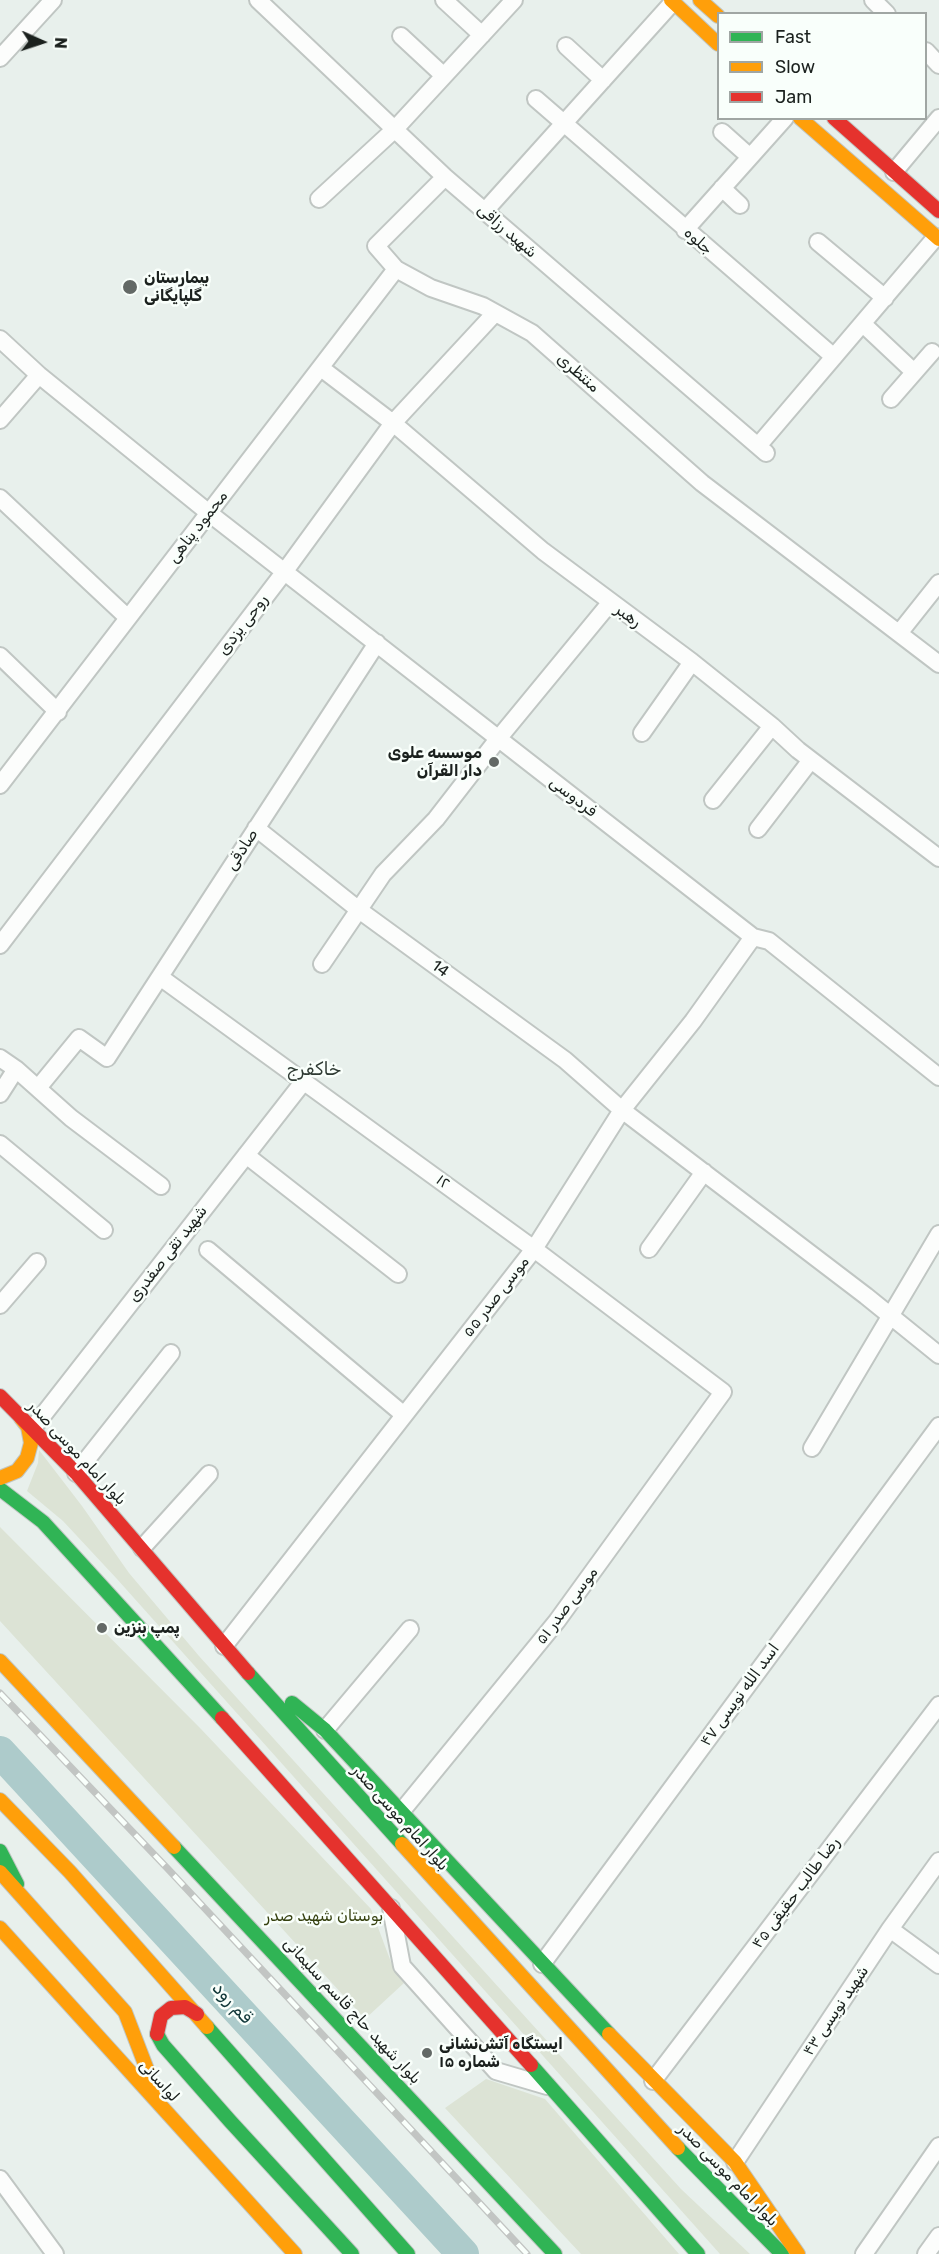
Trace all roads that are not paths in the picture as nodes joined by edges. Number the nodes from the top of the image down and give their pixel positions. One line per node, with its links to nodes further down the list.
1 (53, 0): 15 (street)
2 (258, 0): 25 (street, شهید رزاقی)
3 (444, 0): 10 (street)
4 (514, 0): 10 (street)
5 (700, 0): 9 (main road)
6 (873, 0): 8 (street)
7 (672, 1): 12 (main road); 18 (street)
8 (885, 12)
9 (717, 15)
10 (482, 35): 17 (street)
11 (401, 36): 17 (street)
12 (717, 43)
13 (566, 46): 18 (street)
14 (927, 52): 16 (street)
15 (1, 58)
16 (939, 65)
17 (444, 76): 25 (street)
18 (603, 80): 24 (street)
19 (536, 99): 24 (street, جلوه)
20 (939, 118): 28 (street)
21 (782, 120): 27 (street)
22 (803, 120): 36 (main road)
23 (836, 120): 28 (main road)
24 (564, 124): 33 (street); 35 (street, جلوه)
25 (395, 129): 29 (street, شهید رزاقی); 31 (street)
26 (722, 132): 27 (street)
27 (750, 156): 30 (street)
28 (894, 172): 34 (main road)
29 (445, 177): 33 (street, شهید رزاقی); 38 (street, منتظری)
30 (722, 188): 32 (street); 35 (street)
31 (319, 199)
32 (740, 205)
33 (484, 212): 44 (street, شهید رزاقی)
34 (939, 212)
35 (685, 230): 44 (street, جلوه)
36 (938, 238): 39 (street)
37 (818, 242): 39 (street)
38 (396, 268): 40 (street, منتظری); 45 (street, محمود پناهی)
39 (885, 298): 41 (street)
40 (495, 313): 50 (street, روحی یزدی); 57 (street, منتظری)
41 (863, 324): 44 (street); 46 (street)
42 (0, 339): 47 (street, فردوسی)
43 (932, 352): 46 (street)
44 (834, 357)
45 (321, 369): 50 (street, رهبر); 52 (street, محمود پناهی)
46 (914, 372): 48 (street)
47 (39, 375): 49 (street); 52 (street, فردوسی)
48 (891, 399)
49 (0, 420)
50 (393, 423): 53 (street, روحی یزدی); 55 (street, رهبر)
51 (0, 498): 56 (street)
52 (209, 513): 53 (street, فردوسی); 56 (street, محمود پناهی)
53 (285, 571): 58 (street, فردوسی); 74 (street, روحی یزدی)
54 (939, 583): 57 (street)
55 (610, 603): 60 (street, رهبر); 65 (street)
56 (128, 618): 62 (street, محمود پناهی)
57 (900, 632): 61 (street, منتظری)
58 (377, 643): 65 (street, فردوسی); 69 (street, صادقی)
59 (0, 656): 62 (street)
60 (692, 662): 63 (street, رهبر); 64 (street)
61 (939, 664)
62 (58, 712): 67 (street, محمود پناهی)
63 (772, 726): 66 (street, رهبر); 68 (street)
64 (642, 733)
65 (498, 739): 72 (street); 73 (street, فردوسی)
66 (811, 760): 70 (street); 71 (street, رهبر)
67 (0, 785)
68 (713, 800)
69 (256, 828): 72 (street, 14); 76 (street, صادقی)
70 (758, 829)
71 (939, 858)
72 (359, 910): 75 (street); 83 (street, 14)
73 (753, 937): 79 (street, فردوسی); 83 (street, موسی صدر ۵۵)
74 (0, 945)
75 (322, 964)
76 (160, 976): 80 (street, ۱۲); 81 (street, صادقی)
77 (0, 1058): 78 (street)
78 (16, 1069): 81 (street); 82 (street)
79 (939, 1077)
80 (304, 1081): 85 (street, شهید تقی صفدری); 90 (street, ۱۲)
81 (38, 1088): 87 (street)
82 (0, 1094)
83 (622, 1110): 86 (street, 14); 90 (street, موسی صدر ۵۵)
84 (0, 1144): 88 (street)
85 (246, 1155): 94 (street); 104 (street, شهید تقی صفدری)
86 (704, 1173): 91 (street); 96 (street, 14)
87 (161, 1186)
88 (104, 1230)
89 (939, 1234): 96 (street)
90 (534, 1249): 99 (street, ۱۲); 102 (street, موسی صدر ۵۵)
91 (649, 1249)
92 (208, 1250): 102 (street)
93 (37, 1262): 95 (street)
94 (398, 1274)
95 (0, 1305)
96 (889, 1316): 98 (street, 14); 105 (street)
97 (171, 1353): 106 (street)
98 (939, 1355)
99 (723, 1392): 117 (street, موسی صدر ۵۱)
100 (0, 1396): 101 (main road, بلوار امام موسی صدر)
101 (18, 1414): 104 (main road, بلوار امام موسی صدر); 108 (main road)
102 (404, 1415): 112 (street, موسی صدر ۵۵)
103 (939, 1426): 125 (street, ۴۷ اسد الله نویسی)
104 (33, 1428): 106 (main road, بلوار امام موسی صدر)
105 (812, 1448)
106 (76, 1473): 110 (main road, بلوار امام موسی صدر)
107 (210, 1474): 110 (street)
108 (0, 1478)
109 (0, 1489): 122 (main road)
110 (142, 1548): 112 (main road, بلوار امام موسی صدر)
111 (410, 1629): 115 (street)
112 (224, 1646): 115 (main road); 141 (main road, بلوار امام موسی صدر)
113 (0, 1661): 139 (main road, بلوار شهید حاج قاسم سلیمانی)
114 (939, 1705): 128 (street, ۴۵ رضا طالب حقیقی)
115 (325, 1730): 117 (main road)
116 (3, 1809): 127 (main road)
117 (401, 1812): 125 (main road)
118 (0, 1851): 121 (main road)
119 (939, 1861): 124 (street, ۴۳ شهید نویسی)
120 (0, 1872): 121 (main road)
121 (22, 1894): 130 (main road)
122 (390, 1904): 129 (main road); 129 (street)
123 (0, 1928): 130 (main road, لواسانی)
124 (890, 1929): 126 (street); 132 (street, ۴۳ شهید نویسی)
125 (542, 1964): 128 (main road)
126 (939, 1965)
127 (197, 2014): 137 (main road, لواسانی); 138 (main road)
128 (653, 2081): 132 (main road)
129 (554, 2088): 140 (main road)
130 (162, 2110): 136 (main road, لواسانی)
131 (939, 2146): 143 (street)
132 (735, 2162): 142 (main road)
133 (0, 2179): 135 (street)
134 (939, 2236): 144 (street)
135 (55, 2254)
136 (295, 2254)
137 (352, 2254)
138 (408, 2254)
139 (555, 2254)
140 (698, 2254)
141 (782, 2254)
142 (798, 2254)
143 (864, 2254)
144 (926, 2254)

